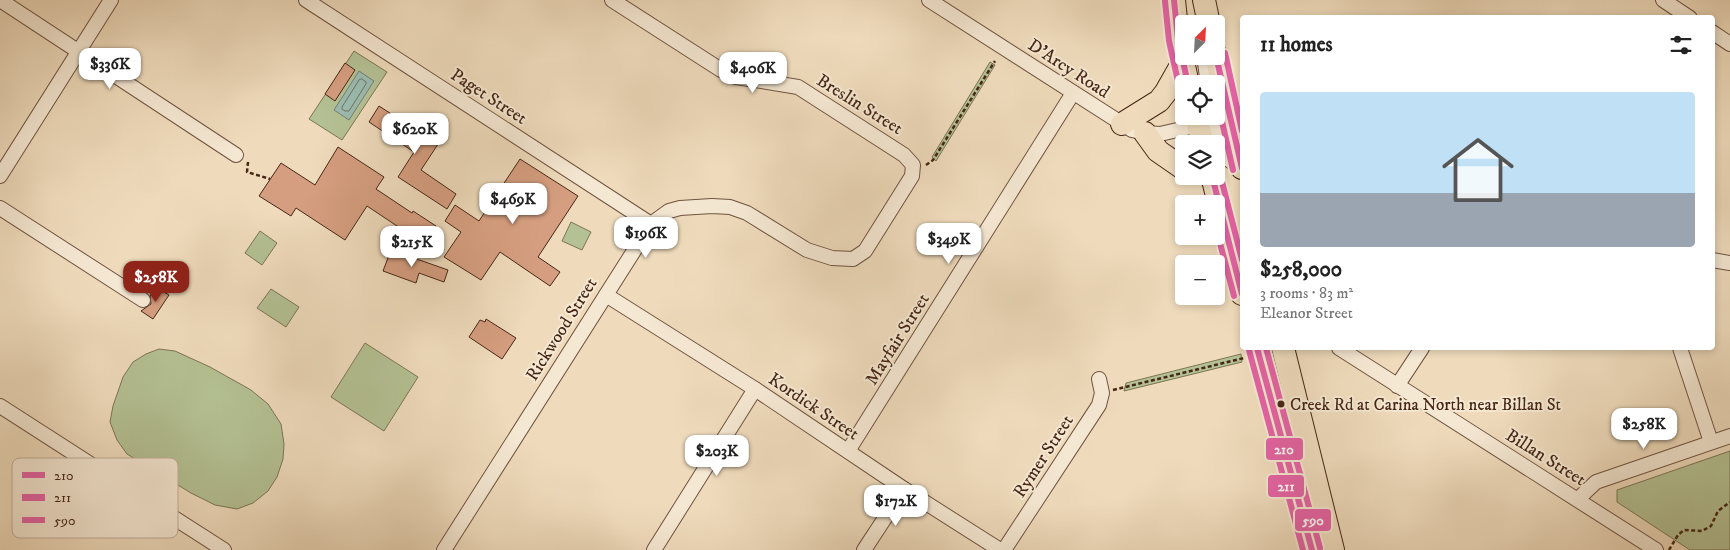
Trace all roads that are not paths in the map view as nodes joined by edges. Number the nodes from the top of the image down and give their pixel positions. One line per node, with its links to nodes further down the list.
1 (0, 0): 14 (street)
2 (110, 0): 14 (street)
3 (306, 0): 29 (street, Paget Street)
4 (612, 0): 26 (street, Breslin Street)
5 (929, 0): 17 (street, D'Arcy Road)
6 (1174, 0): 9 (main road)
7 (1204, 0): 10 (main road)
8 (1663, 0): 11 (street)
9 (1176, 15)
10 (1207, 15)
11 (1686, 15)
12 (1715, 34): 13 (street)
13 (1730, 44)
14 (78, 52): 21 (street); 25 (street)
15 (1180, 65): 18 (main road)
16 (1218, 65): 22 (main road)
17 (1073, 93): 18 (street, D'Arcy Road); 46 (street, Mayfair Street)
18 (1122, 124): 20 (street, D'Arcy Road)
19 (1201, 125): 20 (street, D'Arcy Road); 24 (street)
20 (1145, 133): 23 (main road)
21 (242, 158)
22 (1240, 159)
23 (1175, 163)
24 (1240, 167)
25 (0, 176)
26 (912, 176): 29 (street, Rickwood Street)
27 (1214, 185): 32 (main road)
28 (0, 208): 34 (street)
29 (651, 224): 33 (street, Rickwood Street)
30 (1715, 260): 31 (street)
31 (1730, 262)
32 (1240, 286)
33 (606, 295): 42 (street, Kordick Street); 52 (street, Rickwood Street)
34 (142, 300)
35 (1262, 350): 57 (main road)
36 (1283, 350): 58 (main road)
37 (1342, 350): 41 (street, Billan Street)
38 (1421, 350): 41 (street)
39 (1681, 350): 45 (street)
40 (1100, 386): 56 (street, Rymer Street)
41 (1397, 386): 49 (street, Billan Street)
42 (755, 389): 46 (street, Kordick Street); 53 (street)
43 (0, 406): 47 (street)
44 (1730, 436): 45 (street)
45 (1712, 442): 49 (street)
46 (848, 452): 48 (street, Kordick Street)
47 (81, 458)
48 (904, 489): 54 (street); 55 (street, Kordick Street)
49 (1578, 499): 59 (street, Billan Street)
50 (178, 520): 51 (street)
51 (224, 550)
52 (444, 550)
53 (654, 550)
54 (864, 550)
55 (1000, 550)
56 (1004, 550)
57 (1312, 550)
58 (1333, 550)
59 (1656, 550)

